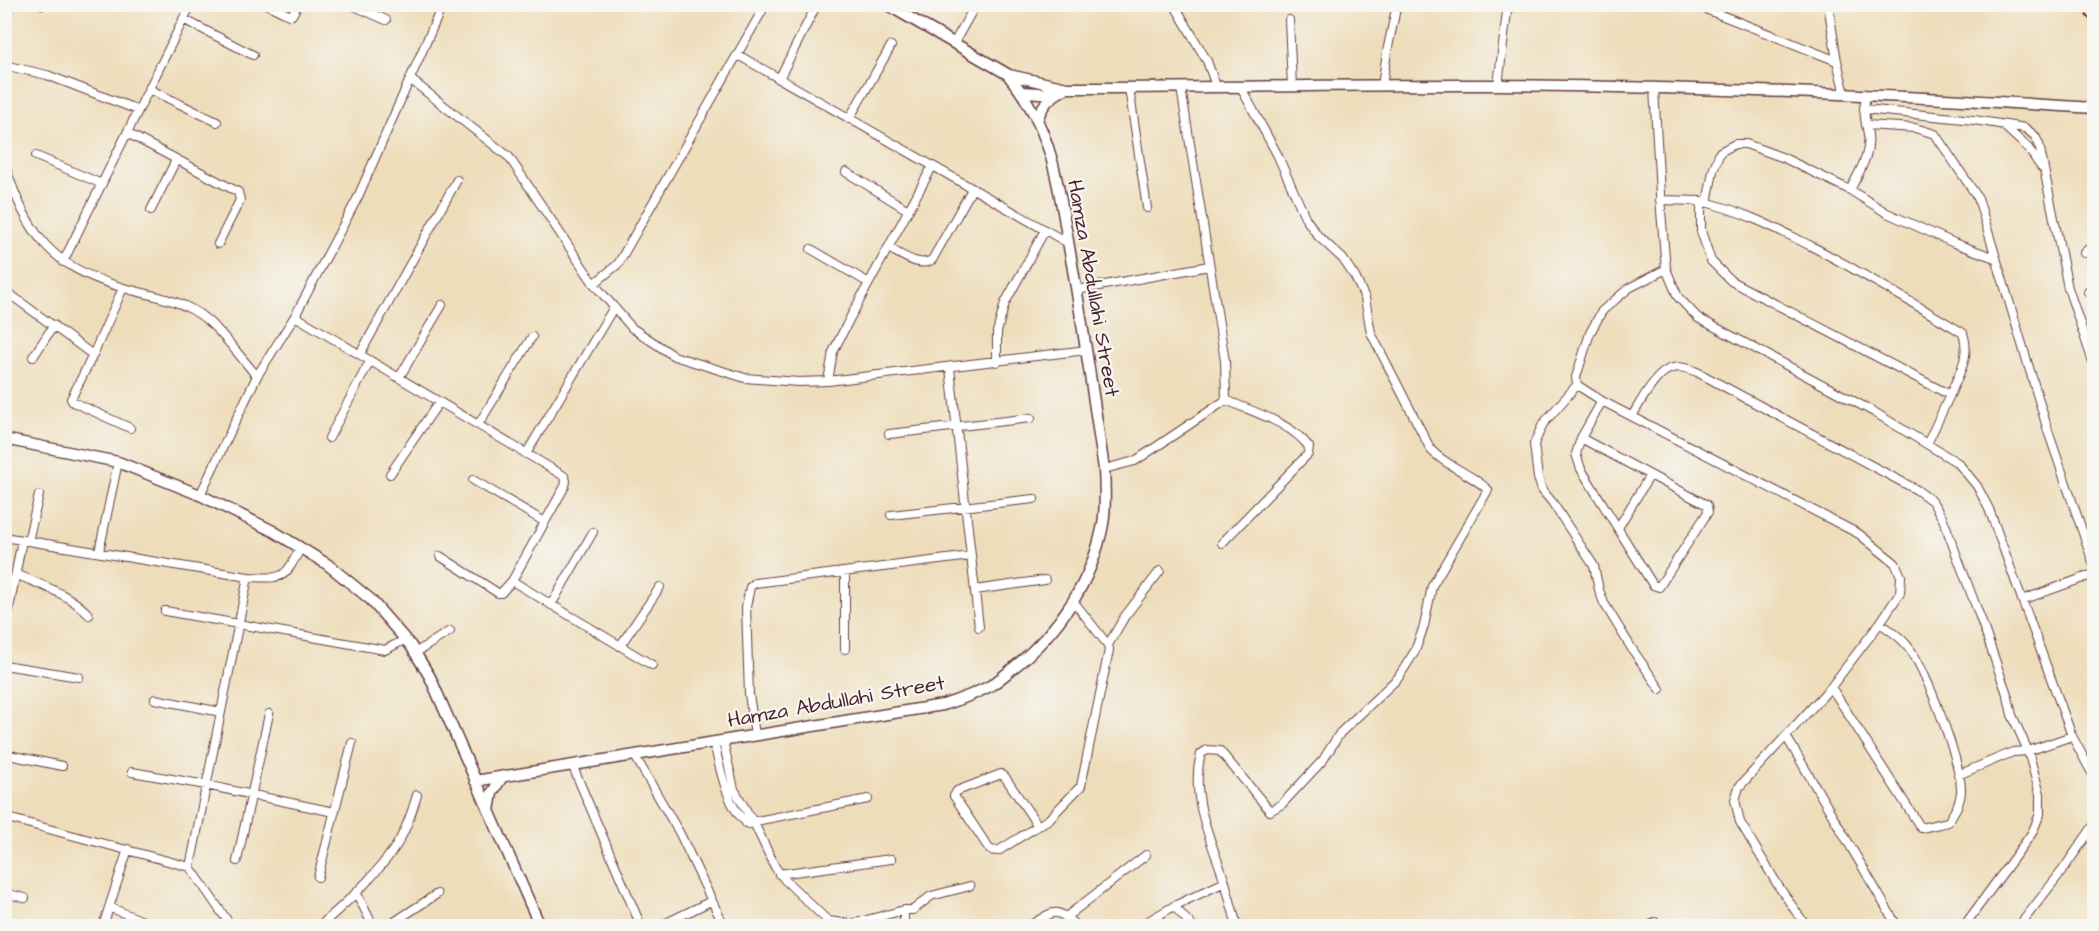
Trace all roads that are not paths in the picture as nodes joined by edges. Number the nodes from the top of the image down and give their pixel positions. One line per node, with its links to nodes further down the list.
1 (9, 4): 20 (street)
2 (191, 4): 17 (street)
3 (266, 4): 4 (street)
4 (298, 4)
5 (350, 4): 18 (street)
6 (443, 4): 28 (street)
7 (766, 4): 24 (street)
8 (817, 4): 29 (street)
9 (886, 4): 21 (main road)
10 (976, 4): 21 (street)
11 (1174, 4): 32 (street)
12 (1398, 4): 35 (street)
13 (1508, 4): 31 (street)
14 (1693, 4): 16 (street)
15 (1828, 4): 25 (street)
16 (1708, 7): 25 (street)
17 (183, 19): 23 (street); 40 (street)
18 (386, 20)
19 (1289, 20): 34 (street)
20 (4, 34)
21 (954, 43): 27 (main road)
22 (891, 46): 49 (street)
23 (253, 55)
24 (738, 55): 29 (street); 80 (street)
25 (1837, 61): 43 (street)
26 (4, 65): 47 (street)
27 (1009, 75): 30 (main road); 41 (main road, Hamza Abdullahi Street)
28 (410, 79): 80 (street); 87 (street)
29 (779, 79): 49 (street)
30 (1035, 82): 36 (main road); 41 (main road)
31 (1498, 85): 35 (main road); 39 (main road)
32 (1216, 86): 33 (main road); 38 (main road)
33 (1240, 86): 34 (main road); 203 (street)
34 (1292, 86): 35 (main road)
35 (1382, 86)
36 (1067, 88): 37 (main road); 42 (main road)
37 (1129, 88): 38 (main road); 66 (street)
38 (1181, 88): 78 (street)
39 (1654, 88): 43 (main road); 64 (street)
40 (149, 89): 47 (street); 50 (street)
41 (1023, 92): 42 (main road); 48 (main road, Hamza Abdullahi Street)
42 (1055, 94): 48 (main road)
43 (1845, 94): 44 (main road)
44 (1866, 95): 45 (main road); 46 (street)
45 (2094, 108)
46 (1864, 109): 51 (street); 52 (street)
47 (138, 110): 53 (street)
48 (1038, 118): 70 (main road, Hamza Abdullahi Street)
49 (849, 119): 57 (street)
50 (217, 122)
51 (2002, 124): 58 (street); 58 (street)
52 (1866, 125): 63 (street); 76 (street)
53 (127, 133): 55 (street); 61 (street)
54 (36, 156): 61 (street)
55 (176, 160): 67 (street); 71 (street)
56 (4, 163): 77 (street)
57 (932, 167): 62 (street); 68 (street)
58 (2043, 170): 96 (street)
59 (846, 172): 68 (street)
60 (456, 180): 91 (street)
61 (102, 184): 77 (street)
62 (972, 189): 69 (street); 73 (street)
63 (1850, 190): 65 (street); 76 (street)
64 (1660, 200): 65 (street); 79 (street)
65 (1704, 202): 102 (street); 102 (street)
66 (1147, 208)
67 (151, 210)
68 (908, 210): 73 (street)
69 (1045, 231): 70 (street); 95 (street)
70 (1068, 243): 84 (main road, Hamza Abdullahi Street)
71 (218, 244)
72 (2094, 244): 75 (street)
73 (888, 248): 81 (street)
74 (811, 249): 81 (street)
75 (2084, 254)
76 (1995, 258): 137 (street)
77 (63, 262): 82 (street)
78 (1209, 266): 84 (street); 103 (street)
79 (1666, 269): 101 (street); 115 (street)
80 (594, 284): 86 (street)
81 (868, 284): 100 (street)
82 (123, 288): 92 (street); 98 (street)
83 (4, 290): 88 (street)
84 (1077, 290): 90 (main road, Hamza Abdullahi Street)
85 (442, 305): 99 (street)
86 (614, 307): 100 (street); 116 (street)
87 (295, 316): 91 (street); 98 (street)
88 (54, 326): 92 (street); 93 (street)
89 (532, 337): 108 (street)
90 (1087, 350): 95 (street); 118 (main road, Hamza Abdullahi Street)
91 (360, 354): 94 (street)
92 (93, 355): 110 (street)
93 (33, 357)
94 (370, 361): 99 (street); 112 (street)
95 (997, 362): 97 (street)
96 (2094, 365)
97 (950, 368): 100 (street); 109 (street)
98 (257, 376): 123 (street)
99 (399, 378): 105 (street)
100 (828, 381)
101 (1577, 385): 104 (street); 167 (street)
102 (1950, 395): 115 (street)
103 (1226, 400): 118 (street); 132 (street)
104 (1602, 401): 106 (street); 113 (street)
105 (439, 402): 108 (street); 119 (street)
106 (1632, 416): 154 (street); 176 (street)
107 (1031, 418): 109 (street)
108 (478, 425): 116 (street)
109 (957, 427): 111 (street); 125 (street)
110 (130, 428)
111 (889, 434)
112 (329, 438)
113 (1581, 438): 120 (street); 128 (street)
114 (4, 440): 117 (main road)
115 (1927, 444): 148 (street)
116 (526, 454): 127 (street)
117 (118, 462): 123 (main road); 134 (street)
118 (1104, 469): 149 (main road, Hamza Abdullahi Street)
119 (390, 474)
120 (1650, 475): 128 (street); 128 (street)
121 (473, 480): 127 (street)
122 (39, 495): 131 (street)
123 (200, 495): 133 (main road)
124 (1034, 499): 125 (street)
125 (966, 508): 126 (street); 136 (street)
126 (891, 515)
127 (545, 522): 144 (street)
128 (1618, 528)
129 (593, 532): 150 (street)
130 (4, 537): 131 (street)
131 (25, 540): 134 (street); 142 (street)
132 (1222, 543)
133 (300, 549): 141 (street); 158 (main road)
134 (99, 552): 141 (street)
135 (440, 556): 144 (street)
136 (971, 556): 139 (street); 147 (street)
137 (2094, 566)
138 (1160, 571): 159 (street)
139 (845, 572): 161 (street); 171 (street)
140 (2094, 574): 148 (street)
141 (248, 577): 153 (street)
142 (15, 578): 145 (street); 152 (street); 157 (street)
143 (1045, 580): 147 (street)
144 (512, 581): 150 (street)
145 (4, 582)
146 (660, 587): 160 (street)
147 (975, 590): 155 (street)
148 (2022, 600): 173 (street)
149 (1074, 602): 159 (street); 171 (main road, Hamza Abdullahi Street)
150 (551, 605): 160 (street)
151 (165, 610): 153 (street)
152 (89, 615)
153 (240, 623): 158 (street); 169 (street)
154 (1880, 623): 166 (street); 182 (street)
155 (979, 627)
156 (450, 631): 162 (street)
157 (4, 635)
158 (406, 639): 162 (main road)
159 (1108, 645): 195 (street)
160 (620, 646): 164 (street)
161 (845, 649)
162 (415, 653): 185 (main road)
163 (4, 665): 165 (street)
164 (652, 665)
165 (79, 677)
166 (1831, 687): 172 (street); 182 (street)
167 (1660, 689)
168 (155, 699): 169 (street)
169 (221, 712): 186 (street)
170 (269, 714): 187 (street)
171 (755, 735): 174 (main road, Hamza Abdullahi Street)
172 (1786, 736): 233 (street); 234 (street)
173 (2072, 736): 176 (street); 184 (street)
174 (718, 742): 178 (main road, Hamza Abdullahi Street); 193 (street)
175 (352, 743): 190 (street)
176 (2028, 751): 182 (street); 235 (street)
177 (4, 754): 179 (street)
178 (635, 756): 180 (main road, Hamza Abdullahi Street); 209 (street)
179 (62, 766)
180 (573, 767): 183 (main road, Hamza Abdullahi Street); 222 (street)
181 (132, 772): 186 (street)
182 (1958, 775)
183 (502, 777): 185 (main road, Hamza Abdullahi Street); 191 (main road)
184 (2094, 777)
185 (475, 781): 191 (main road)
186 (206, 785): 187 (street); 200 (street)
187 (251, 795): 190 (street); 199 (street)
188 (417, 795): 206 (street)
189 (868, 799): 193 (street)
190 (334, 812): 202 (street)
191 (489, 812): 221 (main road)
192 (4, 817): 196 (street)
193 (752, 824): 201 (street)
194 (2094, 825): 236 (street)
195 (1038, 826): 195 (street)
196 (128, 849): 200 (street); 211 (street)
197 (1146, 855): 213 (street)
198 (891, 859): 201 (street)
199 (237, 861)
200 (190, 867): 217 (street)
201 (779, 874): 214 (street)
202 (318, 877)
203 (1225, 882): 210 (street); 230 (street)
204 (970, 886): 212 (street)
205 (4, 893): 208 (street)
206 (357, 894): 218 (street); 219 (street)
207 (438, 894): 220 (street)
208 (25, 898)
209 (711, 901): 223 (street); 224 (street)
210 (1174, 906): 228 (street); 229 (street)
211 (109, 907): 215 (street); 216 (street)
212 (904, 910): 214 (street); 225 (street)
213 (1066, 917): 226 (street); 227 (street)
214 (863, 924)
215 (103, 927)
216 (155, 927)
217 (231, 927)
218 (320, 927)
219 (374, 927)
220 (388, 927)
221 (540, 927)
222 (641, 927)
223 (660, 927)
224 (724, 927)
225 (904, 927)
226 (1029, 927)
227 (1076, 927)
228 (1140, 927)
229 (1192, 927)
230 (1237, 927)
231 (1650, 927): 232 (street)
232 (1658, 927)
233 (1806, 927)
234 (1897, 927)
235 (1964, 927)
236 (2019, 927)

